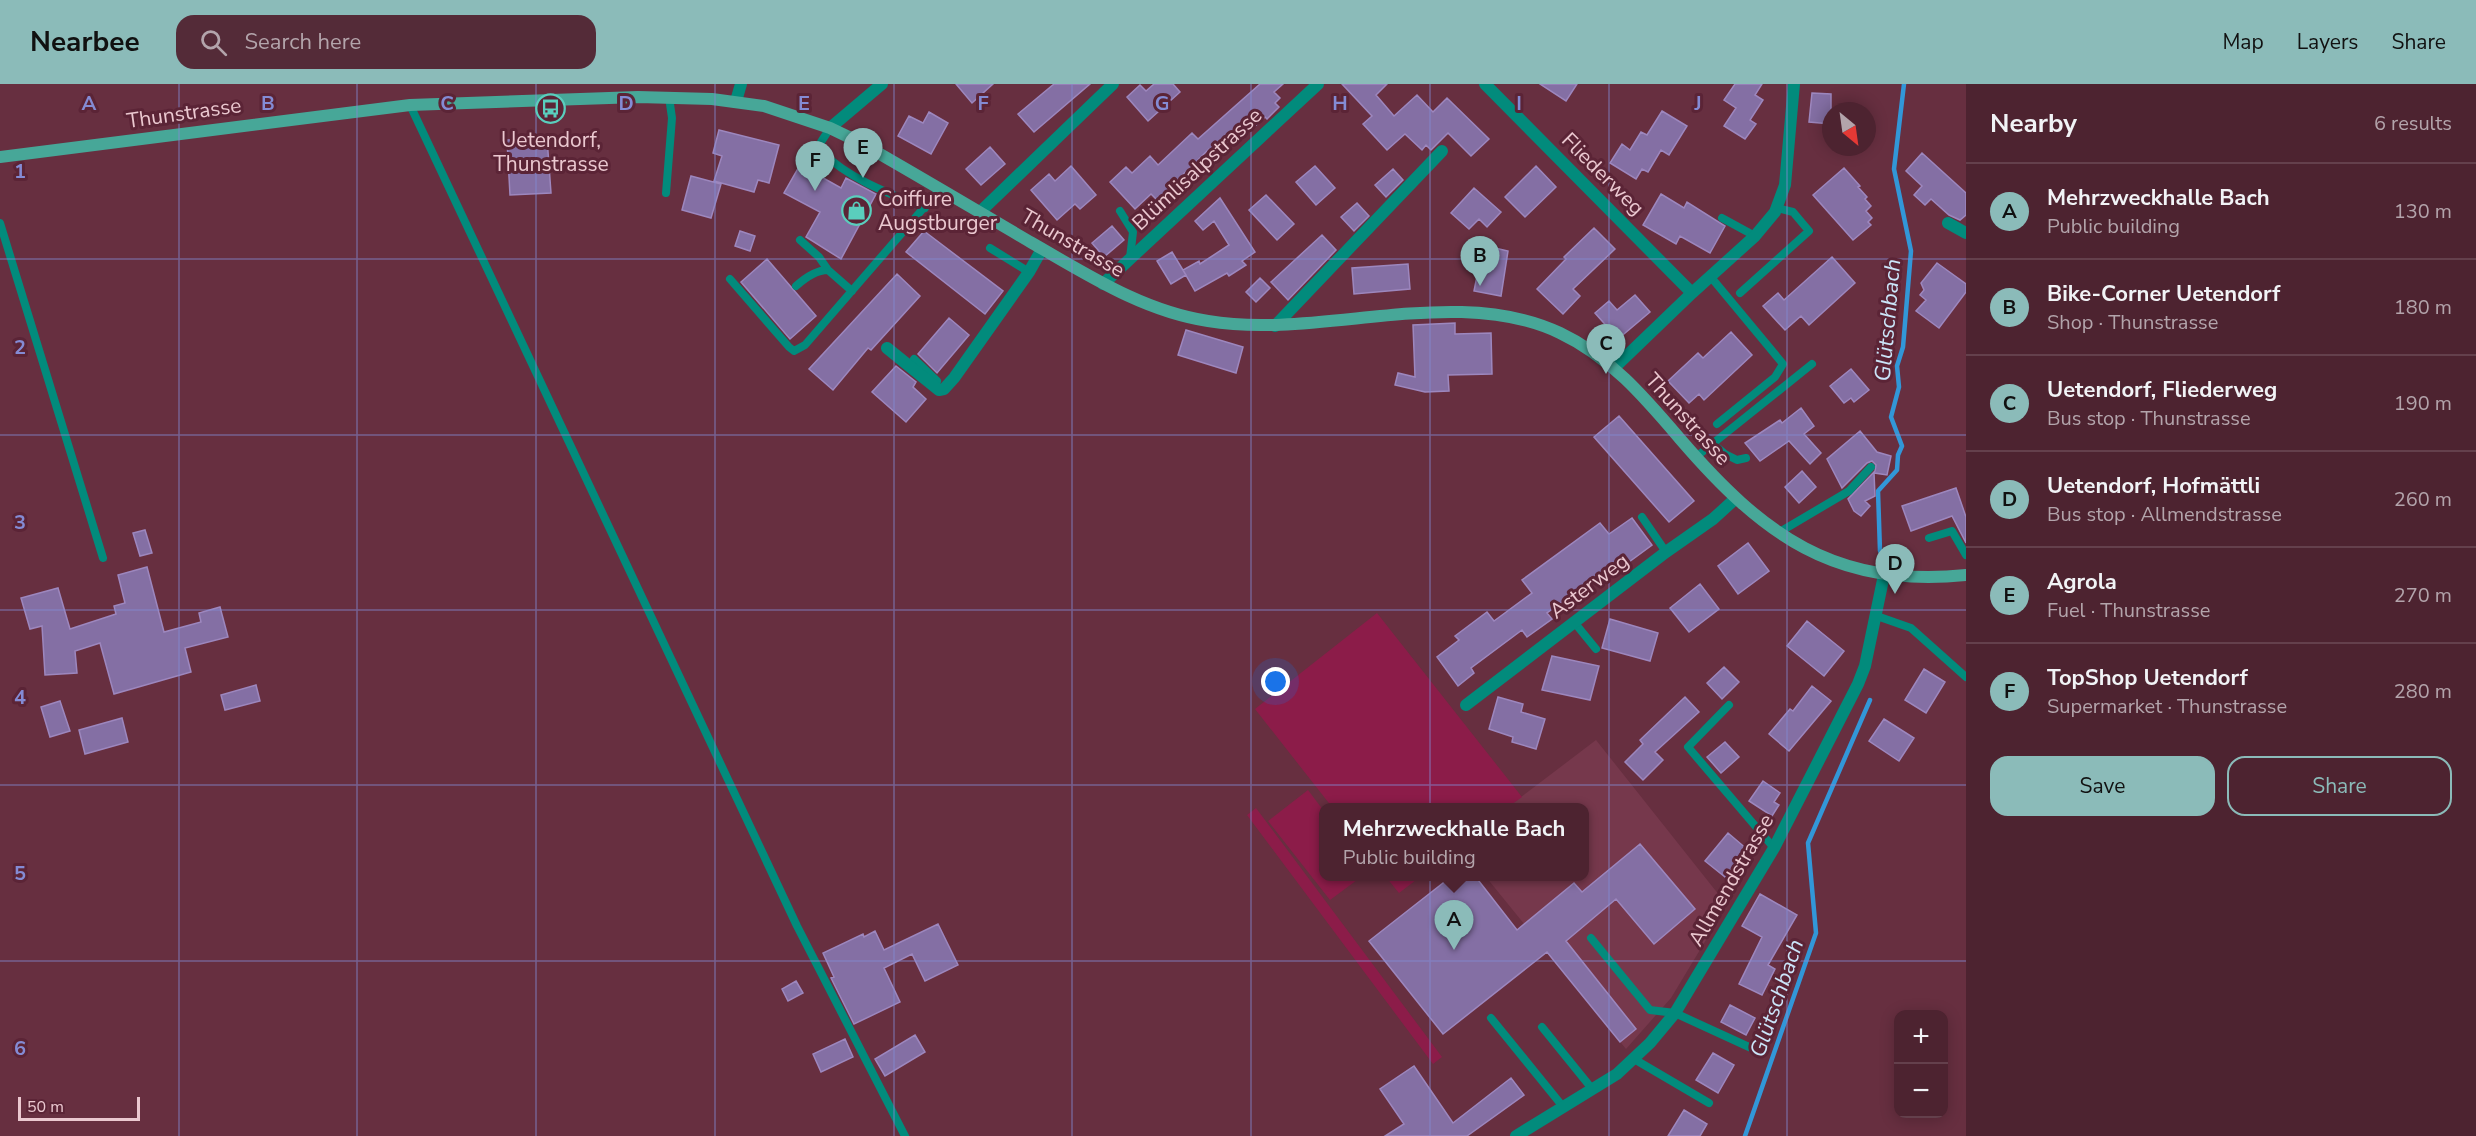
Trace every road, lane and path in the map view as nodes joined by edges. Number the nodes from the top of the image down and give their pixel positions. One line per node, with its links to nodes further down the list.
1 (741, 84): 8 (street)
2 (882, 84): 10 (street)
3 (1113, 84): 18 (street)
4 (1318, 84): 27 (street, Blümlisalpstrasse)
5 (1485, 84): 35 (street, Fliederweg)
6 (1794, 84): 15 (street)
7 (669, 97): 8 (main road, Thunstrasse); 9 (main road, Thunstrasse); 14 (lane)
8 (736, 101): 10 (main road, Thunstrasse)
9 (410, 105): 12 (main road, Thunstrasse); 73 (lane)
10 (830, 128): 13 (main road, Thunstrasse); 16 (lane)
11 (1442, 152): 37 (street)
12 (0, 157)
13 (940, 189): 16 (lane); 18 (main road, Thunstrasse)
14 (666, 193)
15 (1777, 207): 23 (street); 36 (lane)
16 (925, 208): 34 (lane)
17 (1120, 211): 27 (lane)
18 (980, 212): 26 (main road, Thunstrasse)
19 (1722, 218): 23 (lane)
20 (0, 223): 54 (lane)
21 (1948, 223): 22 (street)
22 (1966, 233)
23 (1755, 236): 30 (street)
24 (800, 240): 28 (lane)
25 (990, 248): 29 (lane)
26 (1042, 249): 29 (street); 32 (main road, Thunstrasse)
27 (1130, 258): 32 (street, Blümlisalpstrasse)
28 (828, 270): 33 (lane); 34 (lane)
29 (1029, 272): 42 (street)
30 (1710, 276): 35 (street); 43 (lane)
31 (730, 279): 34 (lane)
32 (1103, 284): 37 (main road, Thunstrasse)
33 (796, 286)
34 (852, 291)
35 (1692, 293): 41 (street)
36 (1740, 294)
37 (1275, 326): 41 (main road, Thunstrasse)
38 (887, 348): 42 (street)
39 (914, 359): 42 (lane)
40 (1812, 364): 44 (lane)
41 (1614, 368): 45 (main road, Thunstrasse)
42 (944, 389)
43 (1717, 424)
44 (1712, 443): 45 (lane); 46 (lane)
45 (1695, 457): 48 (main road, Thunstrasse)
46 (1746, 458)
47 (1871, 467): 50 (lane)
48 (1735, 499): 50 (main road, Thunstrasse); 52 (street, Asterweg)
49 (1641, 517): 52 (lane)
50 (1778, 533): 55 (main road, Thunstrasse)
51 (1929, 538): 53 (lane)
52 (1666, 552): 58 (street, Asterweg)
53 (1966, 555)
54 (102, 558)
55 (1884, 574): 56 (main road, Thunstrasse); 57 (street, Allmendstrasse)
56 (1966, 575)
57 (1874, 615): 60 (lane); 63 (street, Allmendstrasse)
58 (1574, 622): 59 (lane); 61 (street, Asterweg)
59 (1596, 649)
60 (1966, 677)
61 (1466, 705)
62 (1729, 705): 63 (lane)
63 (1774, 848): 65 (street, Allmendstrasse)
64 (1591, 938): 65 (lane)
65 (1675, 1013): 68 (lane); 69 (street, Allmendstrasse)
66 (1491, 1018): 72 (lane)
67 (1542, 1027): 70 (lane)
68 (1749, 1047)
69 (1634, 1059): 70 (street, Allmendstrasse); 71 (lane)
70 (1593, 1090): 72 (street, Allmendstrasse)
71 (1709, 1103)
72 (1564, 1108): 74 (street, Allmendstrasse)
73 (904, 1136)
74 (1516, 1136)

